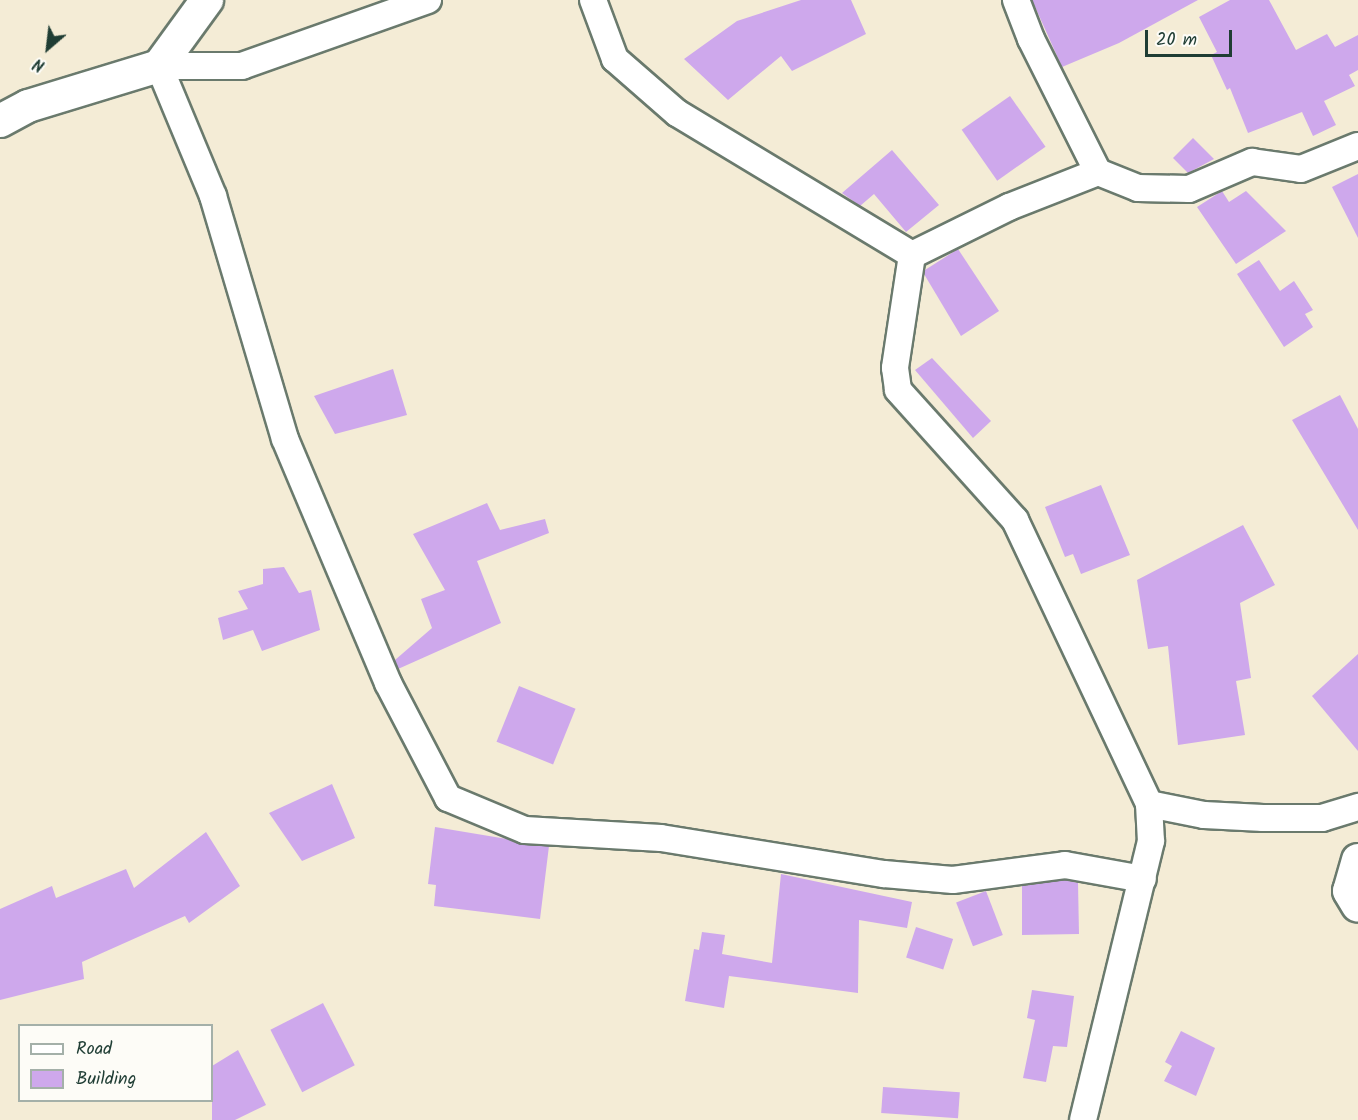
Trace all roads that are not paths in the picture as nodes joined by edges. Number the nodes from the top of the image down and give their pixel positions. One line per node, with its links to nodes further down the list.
1 (207, 0): 5 (street)
2 (428, 0): 5 (street)
3 (593, 0): 9 (street)
4 (1016, 0): 8 (street)
5 (159, 66): 6 (street); 13 (street)
6 (0, 121)
7 (1358, 146): 8 (street)
8 (1098, 172): 9 (street)
9 (912, 255): 10 (street)
10 (1149, 804): 11 (street); 13 (street)
11 (1358, 807)
12 (1358, 860): 14 (street)
13 (1143, 879): 15 (street)
14 (1358, 906)
15 (1083, 1120)

